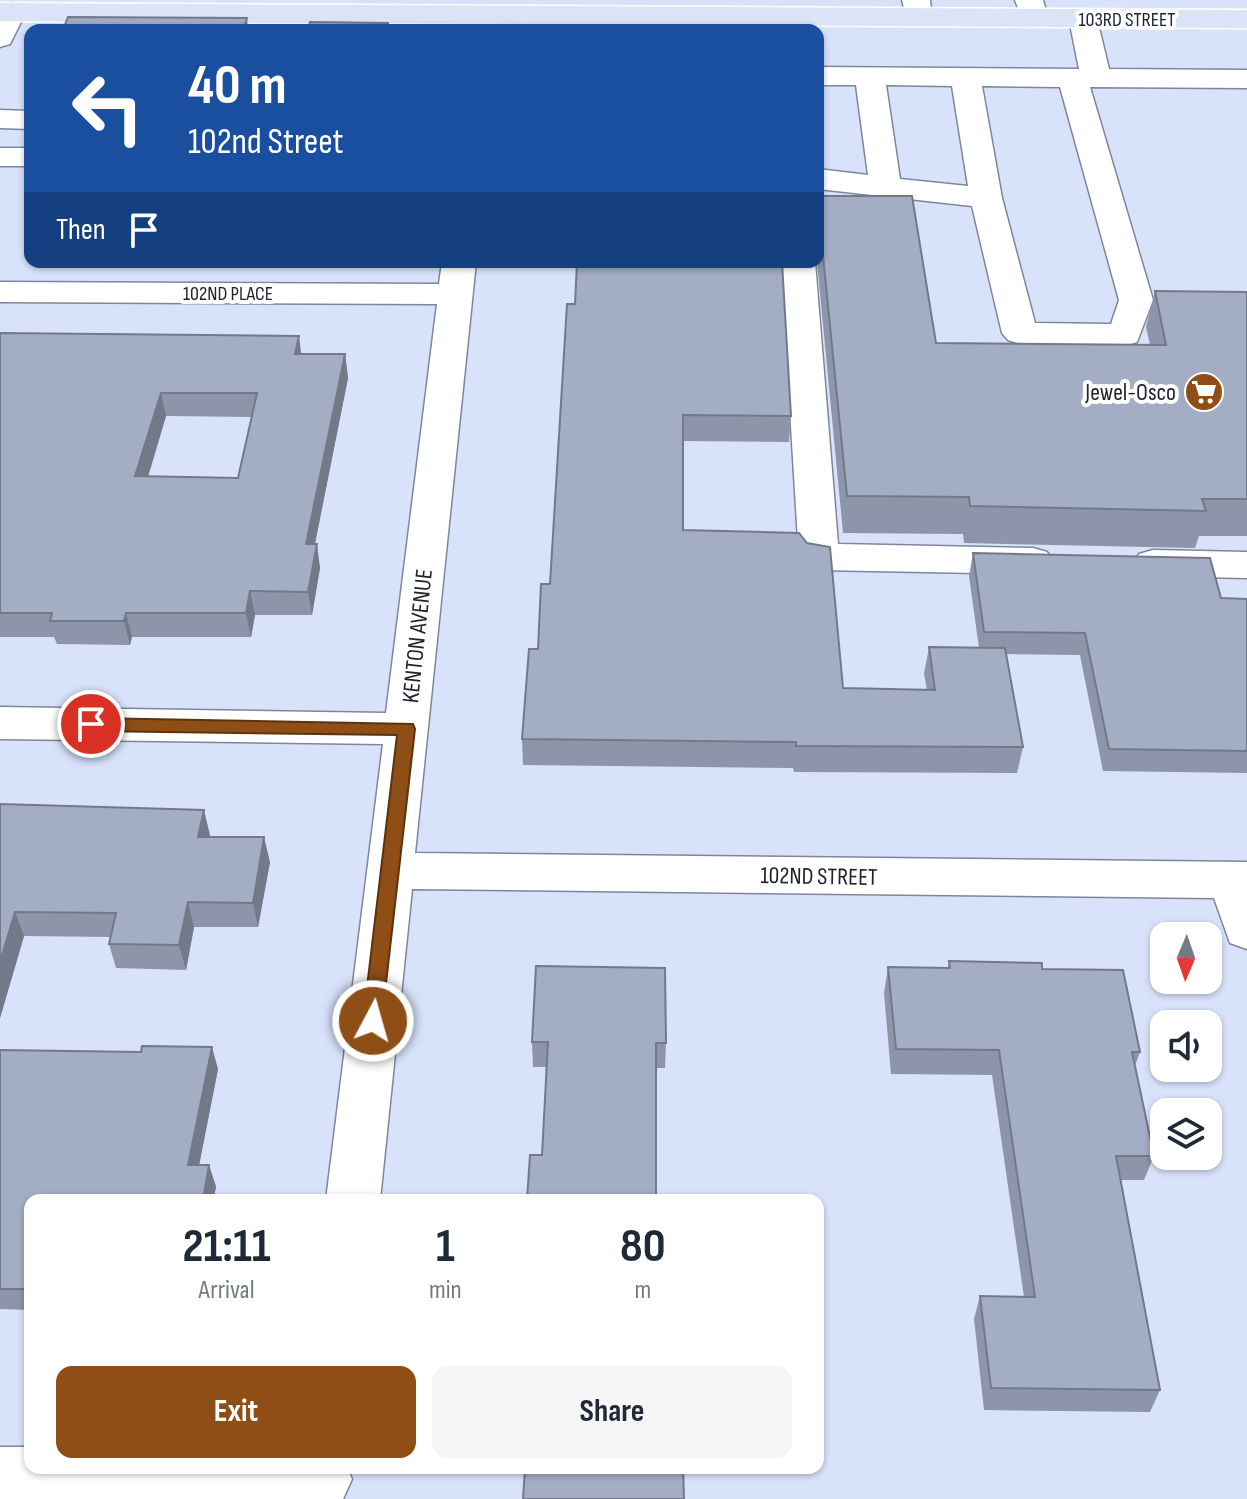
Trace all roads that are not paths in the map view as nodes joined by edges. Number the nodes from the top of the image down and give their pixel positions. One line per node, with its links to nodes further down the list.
1 (279, 6): 5 (main road, 103RD STREET); 9 (main road, 103RD STREET)
2 (614, 8): 6 (main road, 103RD STREET); 10 (main road, 103RD STREET)
3 (917, 9): 4 (main road, 103RD STREET); 11 (main road, 103RD STREET)
4 (1031, 9): 7 (main road, 103RD STREET)
5 (6, 12): 12 (street)
6 (499, 15): 9 (main road, 103RD STREET)
7 (1083, 19): 8 (main road, 103RD STREET); 16 (street)
8 (1247, 19)
9 (306, 22)
10 (737, 23): 11 (main road, 103RD STREET)
11 (783, 23)
12 (0, 38)
13 (824, 76): 14 (street)
14 (870, 77): 15 (street); 23 (street)
15 (965, 77): 16 (street); 24 (street)
16 (1085, 78): 17 (street); 24 (street)
17 (1247, 79)
18 (0, 119): 19 (street)
19 (24, 120)
20 (0, 157): 21 (street)
21 (24, 157)
22 (824, 180): 23 (street)
23 (885, 186): 24 (street)
24 (986, 198)
25 (798, 268): 28 (street)
26 (457, 278): 27 (street, 102ND PLACE); 32 (street, KENTON AVENUE)
27 (0, 292)
28 (1073, 562)
29 (1120, 563): 30 (street)
30 (1247, 565)
31 (0, 723): 32 (street)
32 (406, 729): 33 (street, KENTON AVENUE)
33 (390, 871): 34 (street, 102ND STREET); 36 (street, KENTON AVENUE)
34 (1240, 880): 35 (street)
35 (1247, 930)
36 (354, 1194)
37 (0, 1476): 38 (street)
38 (321, 1482)

